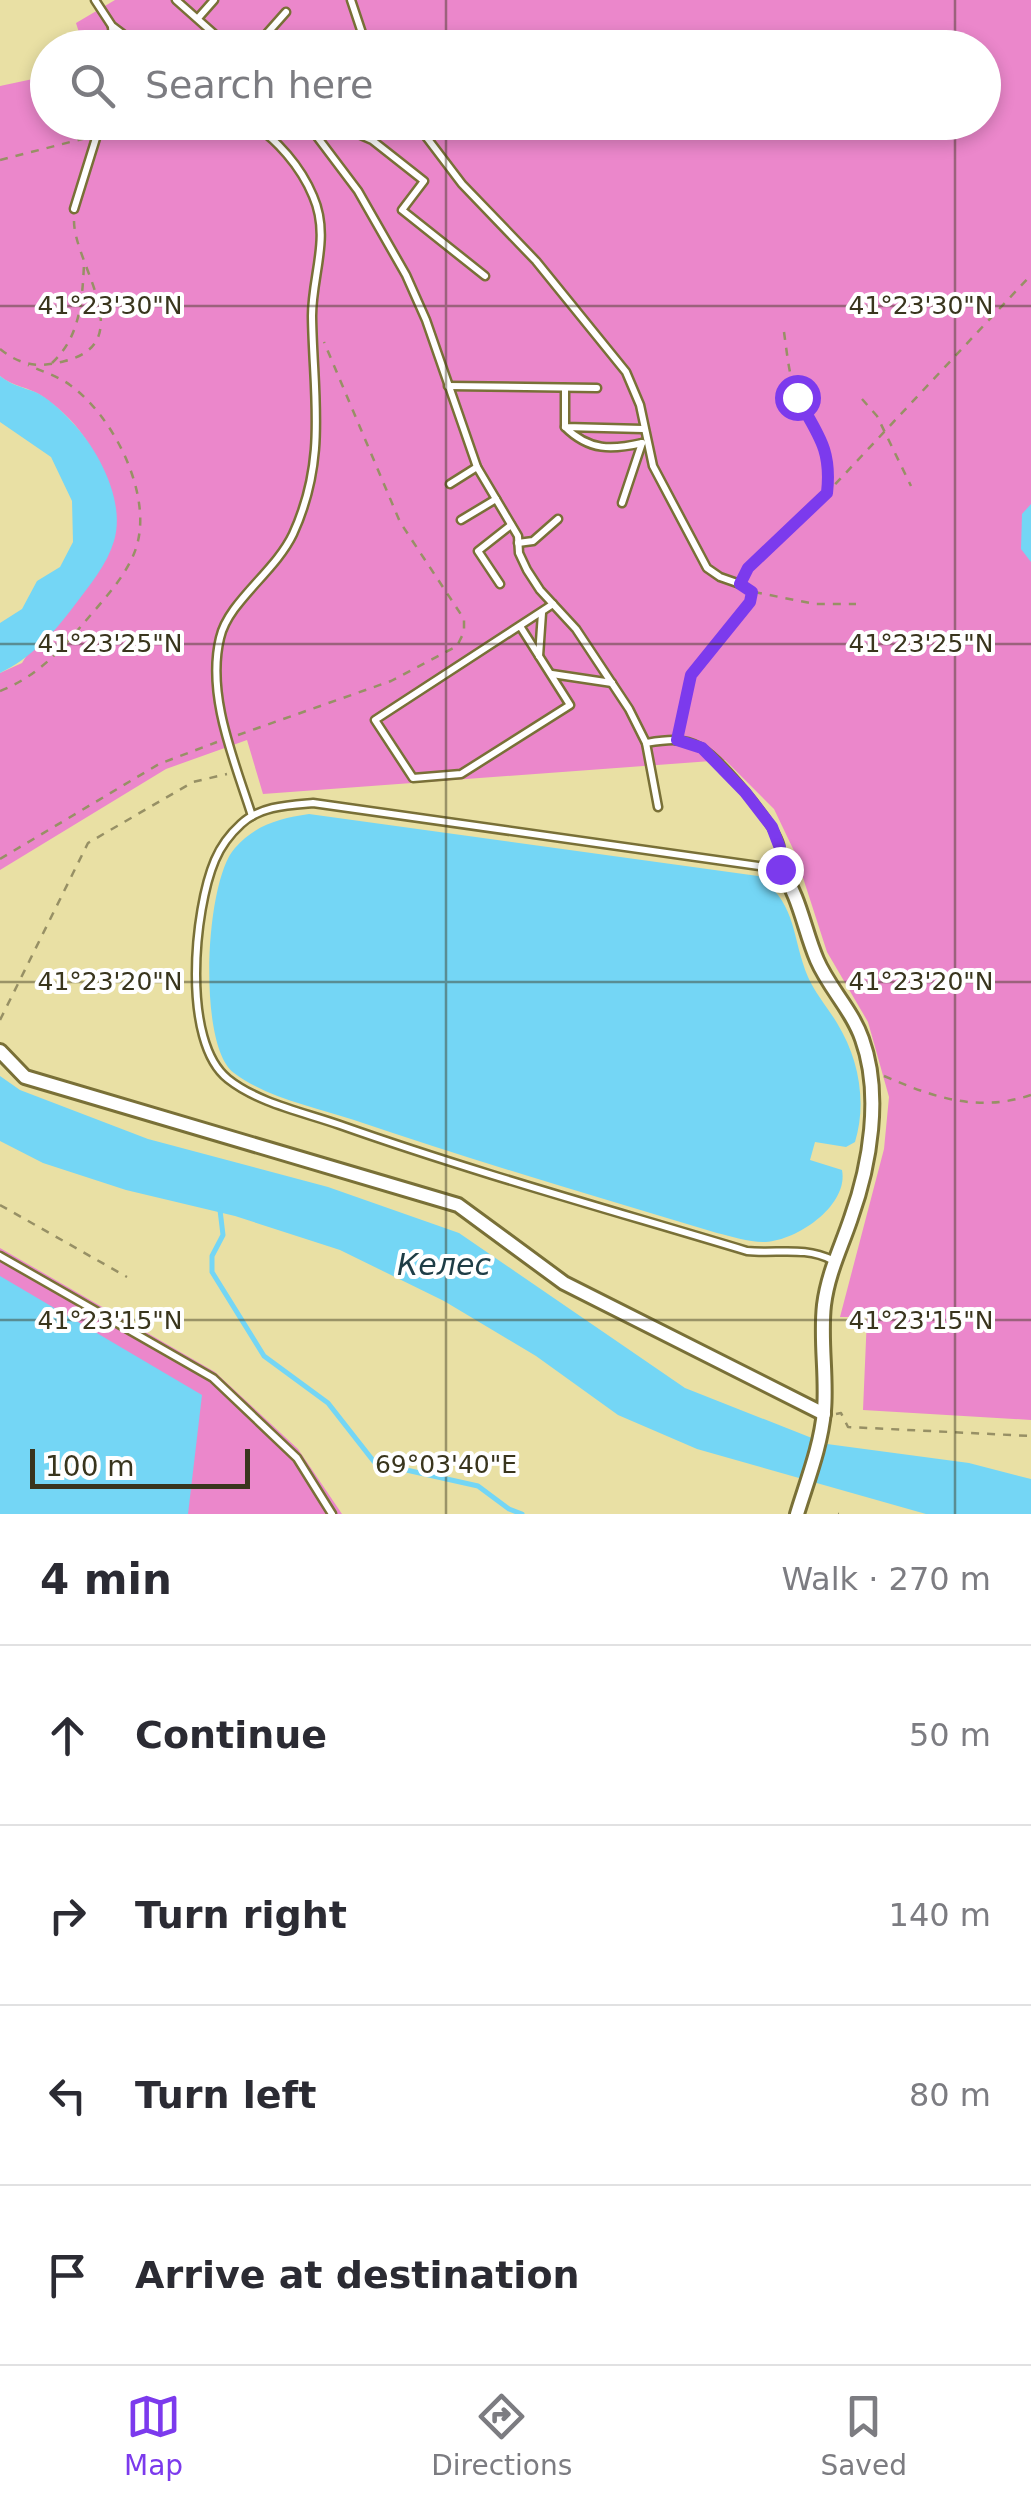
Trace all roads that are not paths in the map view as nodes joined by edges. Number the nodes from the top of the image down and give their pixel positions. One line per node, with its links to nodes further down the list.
1 (94, 0): 7 (lane)
2 (176, 0): 6 (lane)
3 (214, 0): 6 (lane)
4 (351, 0): 12 (lane)
5 (286, 12): 11 (lane)
6 (199, 17): 10 (lane)
7 (112, 26): 8 (lane); 9 (lane)
8 (112, 30)
9 (117, 30)
10 (212, 30)
11 (270, 30)
12 (360, 30)
13 (96, 140): 18 (lane)
14 (273, 140): 43 (lane)
15 (319, 140): 20 (lane)
16 (372, 140): 19 (lane)
17 (429, 140): 24 (lane)
18 (74, 209)
19 (485, 276)
20 (448, 386): 21 (lane); 25 (lane)
21 (565, 388): 22 (lane); 23 (lane)
22 (597, 388)
23 (564, 426): 24 (lane); 24 (lane)
24 (643, 436): 28 (lane); 34 (lane)
25 (477, 467): 26 (lane); 27 (lane)
26 (450, 484)
27 (496, 499): 30 (lane); 31 (lane)
28 (622, 503)
29 (558, 519): 32 (lane)
30 (461, 520)
31 (511, 525): 32 (lane); 33 (lane)
32 (518, 543): 35 (lane)
33 (500, 584)
34 (740, 584)
35 (553, 604): 36 (lane); 40 (lane)
36 (542, 612): 37 (lane); 38 (lane)
37 (520, 626): 38 (lane); 39 (lane)
38 (539, 656): 39 (lane)
39 (550, 674): 40 (lane)
40 (612, 682): 41 (lane)
41 (646, 744): 42 (lane); 44 (lane)
42 (658, 807)
43 (252, 816): 44 (lane); 47 (lane)
44 (780, 869): 47 (street)
45 (0, 1052): 48 (street)
46 (0, 1256): 49 (lane)
47 (832, 1260): 48 (street)
48 (824, 1414): 50 (street)
49 (332, 1514)
50 (797, 1514)

